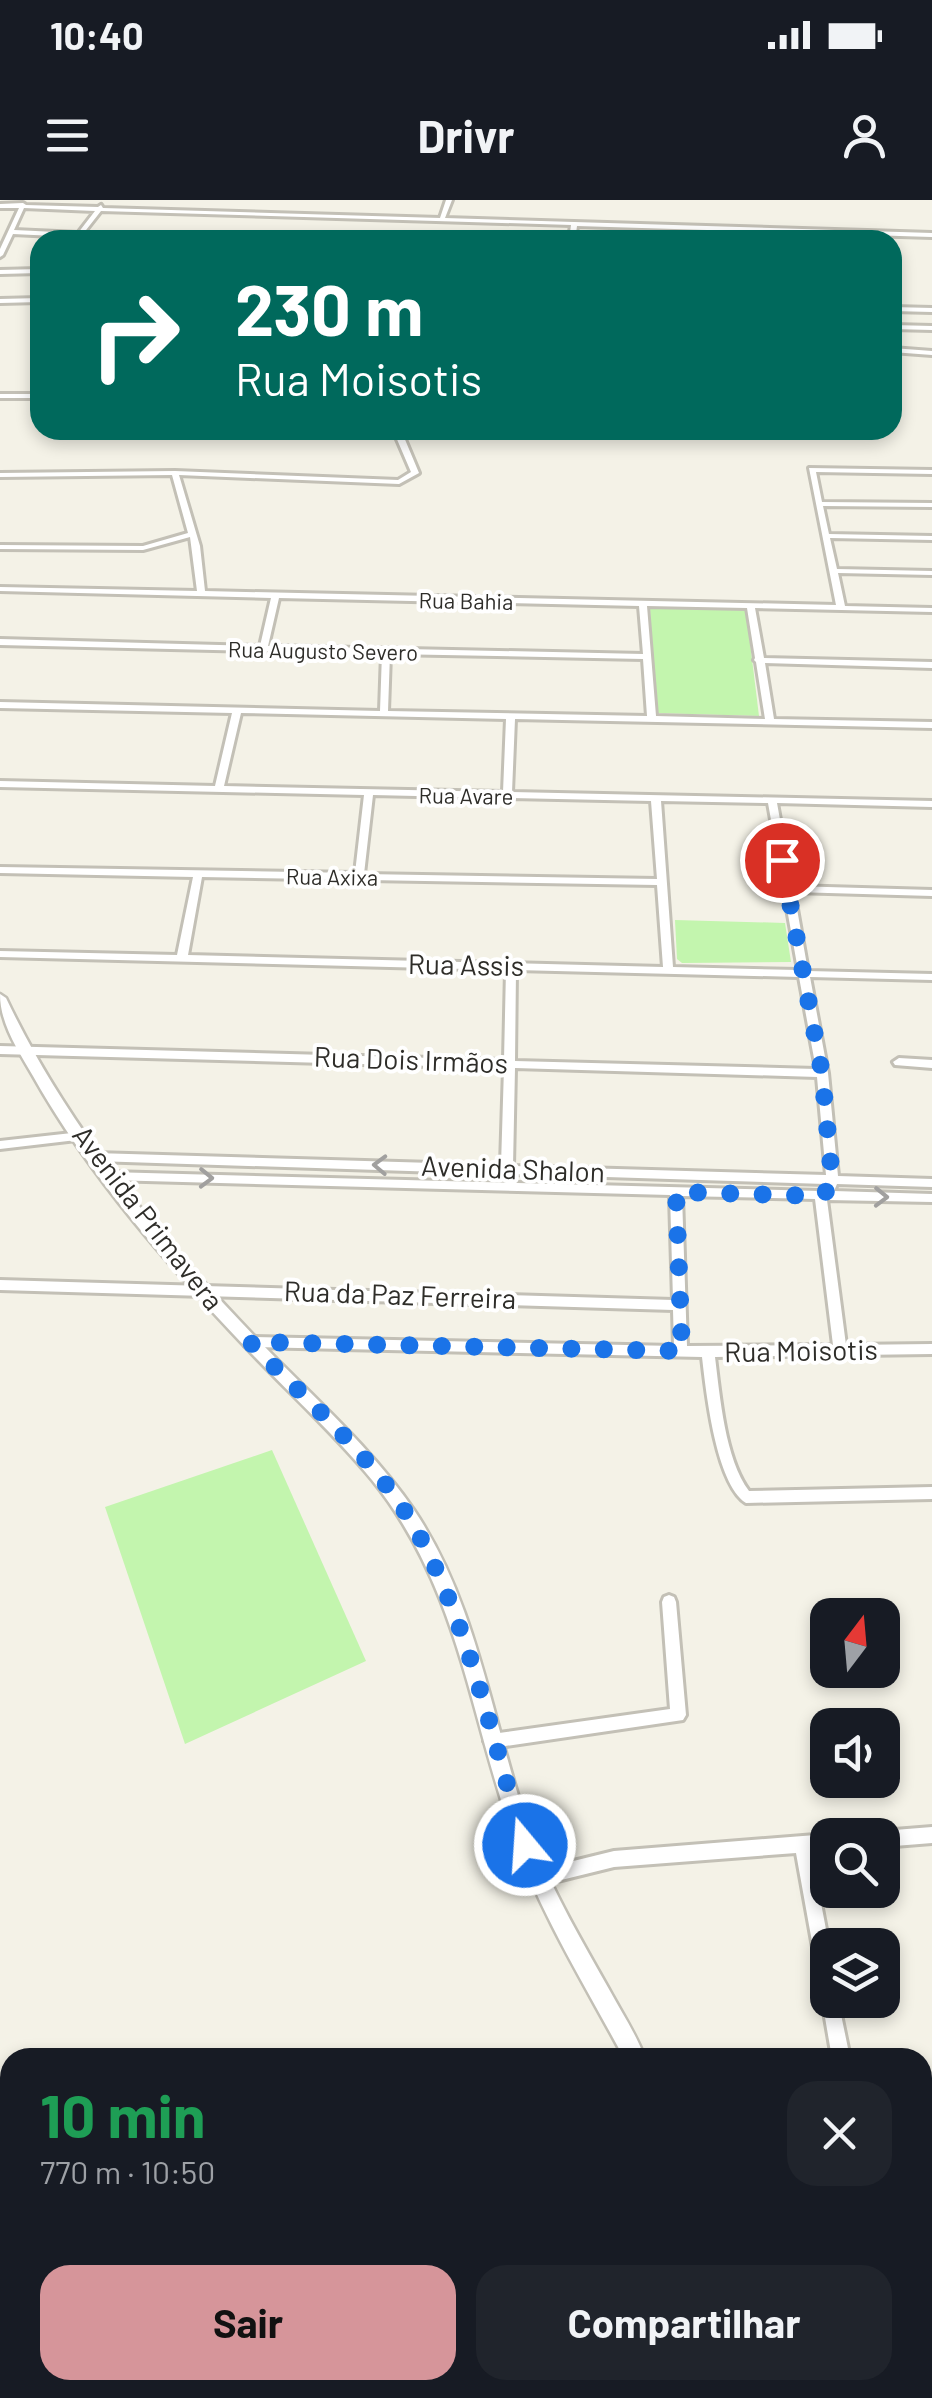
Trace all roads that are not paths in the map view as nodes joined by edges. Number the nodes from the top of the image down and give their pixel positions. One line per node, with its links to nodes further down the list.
1 (199, 200): 7 (street)
2 (450, 200): 8 (street)
3 (124, 204): 6 (street); 7 (street)
4 (23, 205): 5 (street); 6 (street); 17 (street)
5 (0, 206)
6 (101, 207): 13 (street)
7 (193, 211): 8 (street)
8 (442, 219): 9 (street)
9 (574, 225): 10 (street); 14 (street)
10 (615, 227): 11 (street); 15 (street)
11 (660, 228): 12 (street)
12 (702, 229): 16 (street)
13 (83, 230)
14 (573, 230)
15 (615, 230)
16 (747, 230)
17 (10, 232): 18 (street); 21 (street)
18 (30, 233)
19 (902, 234): 20 (street)
20 (932, 235)
21 (0, 255)
22 (30, 271): 23 (street)
23 (0, 272)
24 (0, 300): 25 (street)
25 (30, 300)
26 (902, 308): 27 (street)
27 (932, 310)
28 (902, 327): 29 (street)
29 (932, 328)
30 (902, 350): 31 (street)
31 (932, 352)
32 (0, 396): 33 (street)
33 (30, 396)
34 (402, 440): 36 (street)
35 (932, 472): 38 (street)
36 (175, 474): 37 (street); 40 (street)
37 (0, 475)
38 (819, 504): 39 (street); 41 (street)
39 (932, 505)
40 (193, 534): 43 (street); 47 (street)
41 (826, 536): 42 (street); 44 (street)
42 (932, 538)
43 (0, 547)
44 (833, 571): 45 (street); 51 (street)
45 (932, 573)
46 (0, 589): 47 (street, Rua Bahia)
47 (201, 595): 48 (street, Rua Bahia)
48 (275, 596): 49 (street, Rua Bahia); 54 (street)
49 (644, 604): 50 (street, Rua Bahia); 56 (street)
50 (751, 606): 51 (street, Rua Bahia); 57 (street)
51 (840, 608): 52 (street, Rua Bahia)
52 (932, 610)
53 (0, 642): 54 (street, Rua Augusto Severo)
54 (263, 650): 55 (street, Rua Augusto Severo)
55 (386, 652): 56 (street, Rua Augusto Severo); 61 (street)
56 (645, 658): 63 (street)
57 (758, 660): 58 (street); 64 (street)
58 (932, 665)
59 (0, 705): 60 (street)
60 (237, 709): 61 (street); 67 (street)
61 (384, 712): 62 (street)
62 (510, 716): 63 (street); 69 (street)
63 (652, 718): 64 (street)
64 (770, 721): 65 (street)
65 (932, 724)
66 (0, 784): 67 (street, Rua Avare)
67 (219, 788): 68 (street, Rua Avare)
68 (370, 793): 69 (street, Rua Avare); 75 (street)
69 (507, 796): 70 (street, Rua Avare)
70 (656, 800): 71 (street, Rua Avare); 77 (street)
71 (772, 802): 72 (street, Rua Avare); 78 (street)
72 (932, 804)
73 (3, 870): 74 (street, Rua Axixa); 76 (street)
74 (198, 874): 75 (street, Rua Axixa); 81 (street)
75 (359, 878): 77 (street, Rua Axixa)
76 (0, 882)
77 (663, 882): 83 (street)
78 (787, 889): 79 (street); 84 (street)
79 (932, 894)
80 (0, 954): 81 (street, Rua Assis)
81 (182, 958): 82 (street, Rua Assis)
82 (512, 966): 83 (street, Rua Assis); 90 (street)
83 (668, 968): 84 (street, Rua Assis)
84 (801, 971): 85 (street, Rua Assis); 92 (street)
85 (932, 977)
86 (0, 998): 87 (street, Avenida Primavera)
87 (21, 1048): 88 (street, Rua Dois Irmãos); 90 (street, Rua Dois Irmãos); 93 (street, Avenida Primavera)
88 (0, 1050)
89 (899, 1062): 91 (street)
90 (510, 1064): 92 (street, Rua Dois Irmãos); 96 (street)
91 (932, 1064)
92 (822, 1073): 99 (street)
93 (81, 1136): 94 (street); 95 (street, Avenida Primavera)
94 (0, 1145)
95 (95, 1157): 96 (street, Avenida Shalon, one-way to 95); 98 (street, Avenida Primavera)
96 (508, 1168): 97 (street, Avenida Shalon); 101 (street)
97 (559, 1171): 99 (street, Avenida Shalon); 102 (street)
98 (109, 1176): 101 (street, Avenida Shalon, one-way to 101); 107 (street, Avenida Primavera)
99 (832, 1178): 100 (street, Avenida Shalon); 104 (street)
100 (932, 1184)
101 (506, 1185): 102 (street, Avenida Shalon)
102 (558, 1187): 103 (street, Avenida Shalon)
103 (676, 1192): 104 (street, Avenida Shalon); 108 (street)
104 (821, 1196): 105 (street, Avenida Shalon, one-way to 105); 112 (street)
105 (932, 1198)
106 (0, 1284): 107 (street, Rua da Paz Ferreira)
107 (199, 1288): 108 (street, Rua da Paz Ferreira); 109 (street, Avenida Primavera)
108 (680, 1305): 111 (street)
109 (250, 1342): 111 (street, Rua Moisotis); 116 (street, Avenida Primavera)
110 (932, 1349): 112 (street, Rua Moisotis)
111 (682, 1351): 113 (street, Rua Moisotis)
112 (840, 1351): 113 (street, Rua Moisotis)
113 (708, 1352): 114 (street)
114 (932, 1493)
115 (668, 1602): 116 (street)
116 (492, 1741): 121 (street, Avenida Primavera)
117 (932, 1835): 118 (street)
118 (900, 1837)
119 (810, 1843): 120 (street)
120 (802, 1844): 121 (street); 122 (street)
121 (541, 1877): 124 (street, Avenida Primavera)
122 (817, 1928)
123 (833, 2018): 125 (street)
124 (630, 2048)
125 (839, 2048)

